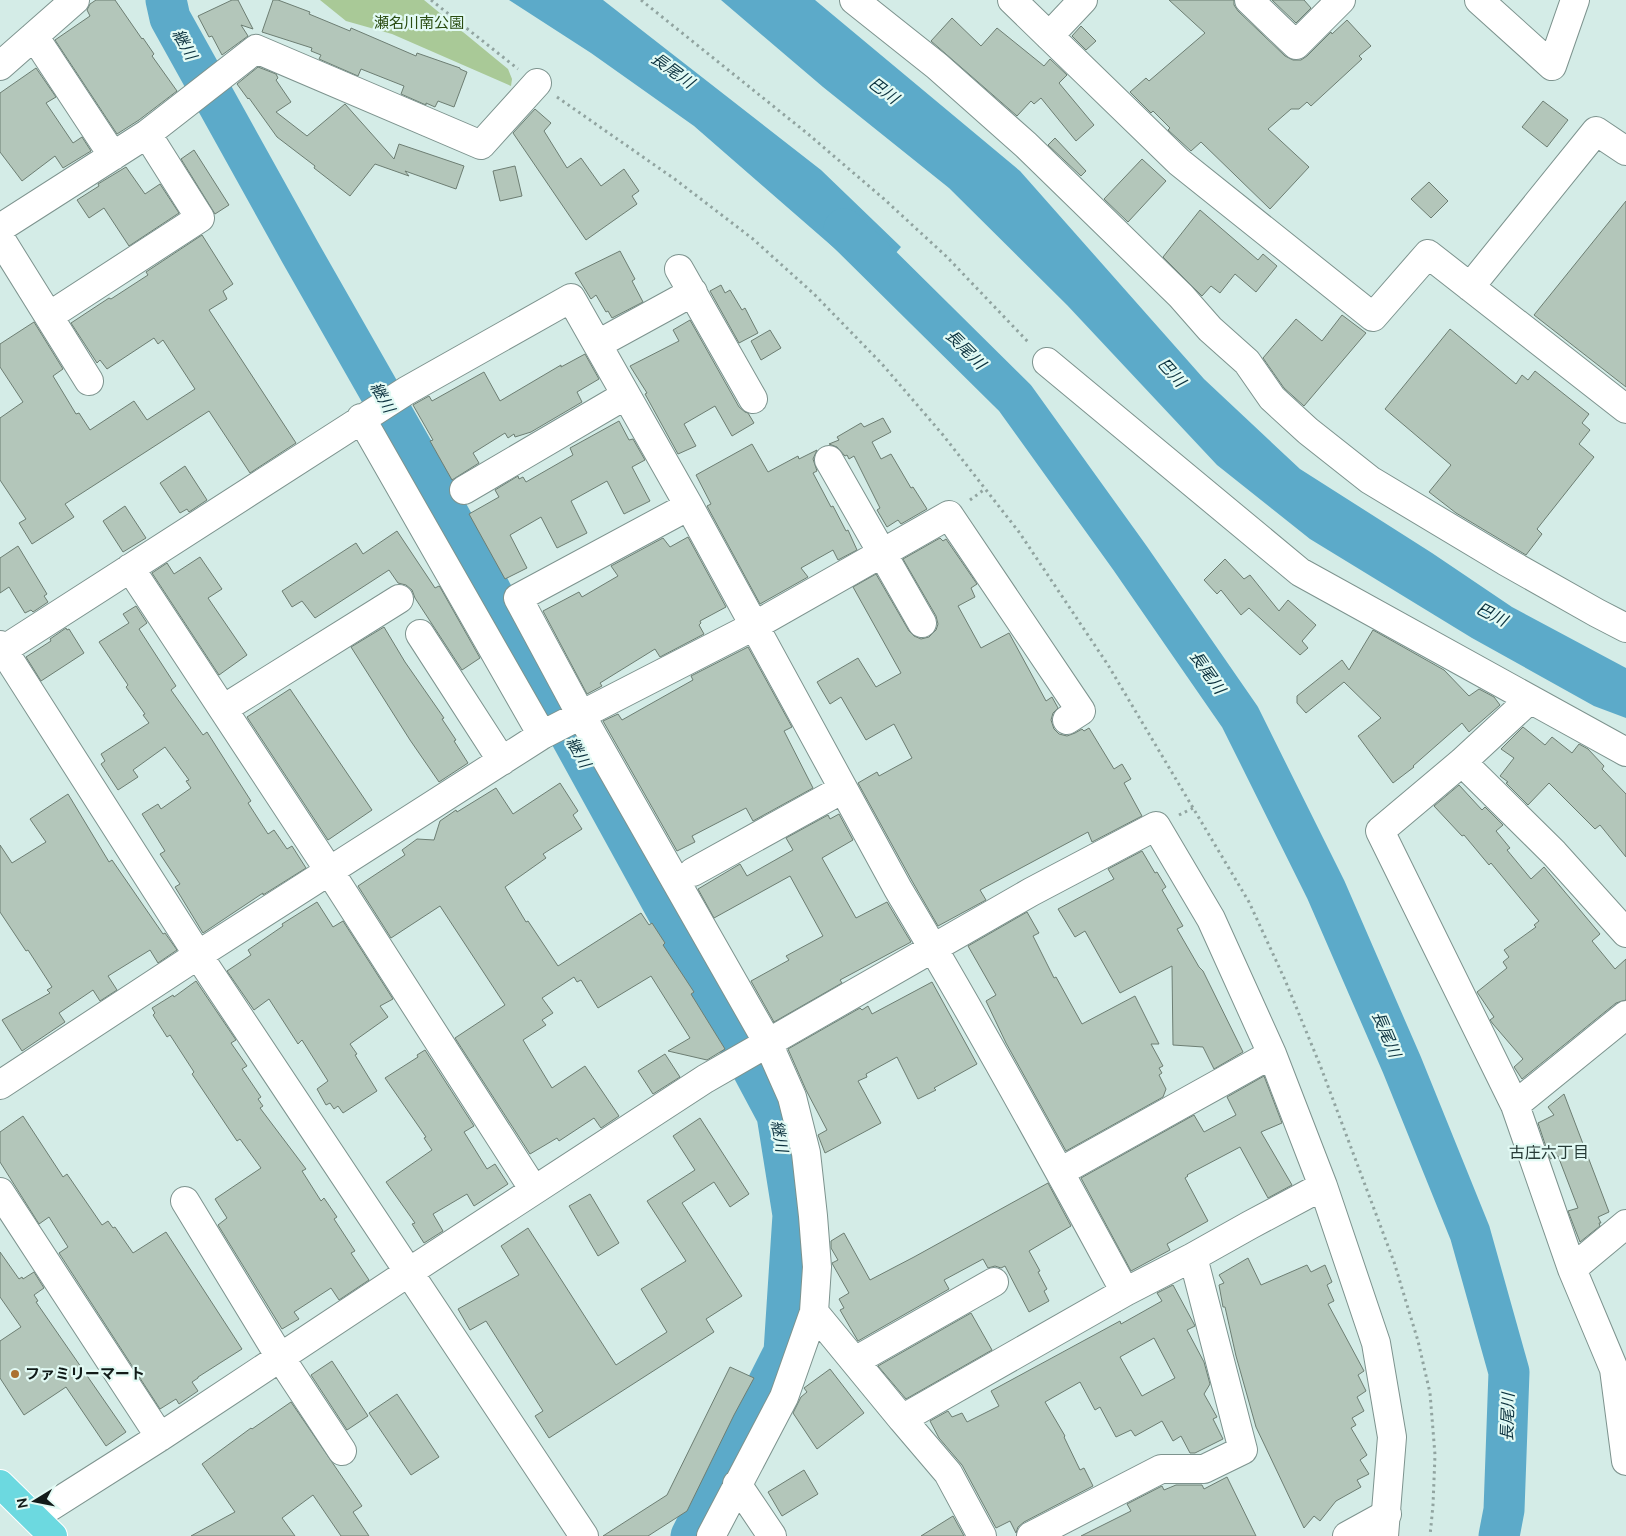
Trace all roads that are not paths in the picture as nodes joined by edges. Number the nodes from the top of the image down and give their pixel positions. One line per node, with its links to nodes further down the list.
1 (75, 0): 9 (street)
2 (854, 0): 37 (street)
3 (1012, 0): 10 (street)
4 (1082, 0): 10 (street)
5 (1249, 0): 6 (street)
6 (1341, 0)
7 (1479, 0): 8 (street)
8 (1575, 0)
9 (34, 36): 11 (street); 15 (street)
10 (1049, 36): 19 (street)
11 (0, 66)
12 (537, 83): 13 (street)
13 (147, 134): 15 (street); 21 (street)
14 (1626, 151): 19 (street)
15 (113, 156): 16 (street)
16 (0, 228)
17 (0, 238): 21 (street)
18 (679, 269): 20 (street)
19 (1470, 287): 27 (street)
20 (693, 292): 22 (street); 26 (street)
21 (48, 316): 24 (street)
22 (598, 344): 25 (street); 28 (street)
23 (1047, 362): 40 (street)
24 (89, 381)
25 (626, 395): 30 (street); 31 (street)
26 (754, 399)
27 (1626, 409)
28 (361, 418): 33 (street); 44 (street)
29 (829, 460): 32 (street)
30 (464, 490)
31 (689, 506): 36 (street); 42 (street)
32 (881, 552): 35 (street); 36 (street); 43 (street)
33 (130, 568): 39 (street); 41 (street)
34 (399, 599): 41 (street)
35 (922, 623)
36 (754, 626): 42 (street); 48 (street)
37 (1626, 628)
38 (420, 634): 46 (street)
39 (1, 649): 53 (street)
40 (1529, 700): 45 (street); 47 (street)
41 (223, 709): 49 (street)
42 (581, 715): 44 (street); 55 (street)
43 (1068, 720)
44 (542, 735): 46 (street)
45 (1626, 752)
46 (502, 761): 49 (street)
47 (1462, 762): 51 (street); 58 (street)
48 (843, 790): 50 (street); 52 (street)
49 (330, 872): 53 (street); 61 (street)
50 (693, 872)
51 (1626, 933)
52 (934, 949): 55 (street); 56 (street); 59 (street)
53 (198, 955): 57 (street); 67 (street)
54 (1626, 1015): 58 (street)
55 (768, 1043): 61 (street); 70 (street)
56 (1272, 1054): 59 (street); 60 (street)
57 (0, 1085)
58 (1515, 1106): 66 (street)
59 (1060, 1172): 69 (street)
60 (1323, 1186): 65 (street); 80 (street)
61 (534, 1190): 67 (street)
62 (0, 1192): 74 (street)
63 (186, 1201): 71 (street)
64 (1626, 1224): 66 (street)
65 (1193, 1258): 69 (street); 86 (street)
66 (1572, 1268): 76 (street)
67 (409, 1272): 71 (street); 82 (street)
68 (994, 1282): 72 (street)
69 (1125, 1292): 73 (street)
70 (814, 1312): 72 (street); 78 (street)
71 (280, 1357): 74 (street); 75 (street)
72 (856, 1361): 73 (street)
73 (902, 1419): 85 (street)
74 (160, 1437): 79 (street)
75 (342, 1451)
76 (1626, 1460)
77 (0, 1484): 79 (main road)
78 (737, 1484): 83 (street); 84 (street)
79 (34, 1517): 81 (main road)
80 (1385, 1525): 87 (street)
81 (53, 1536)
82 (584, 1536)
83 (711, 1536)
84 (772, 1536)
85 (982, 1536)
86 (1031, 1536)
87 (1347, 1536)

